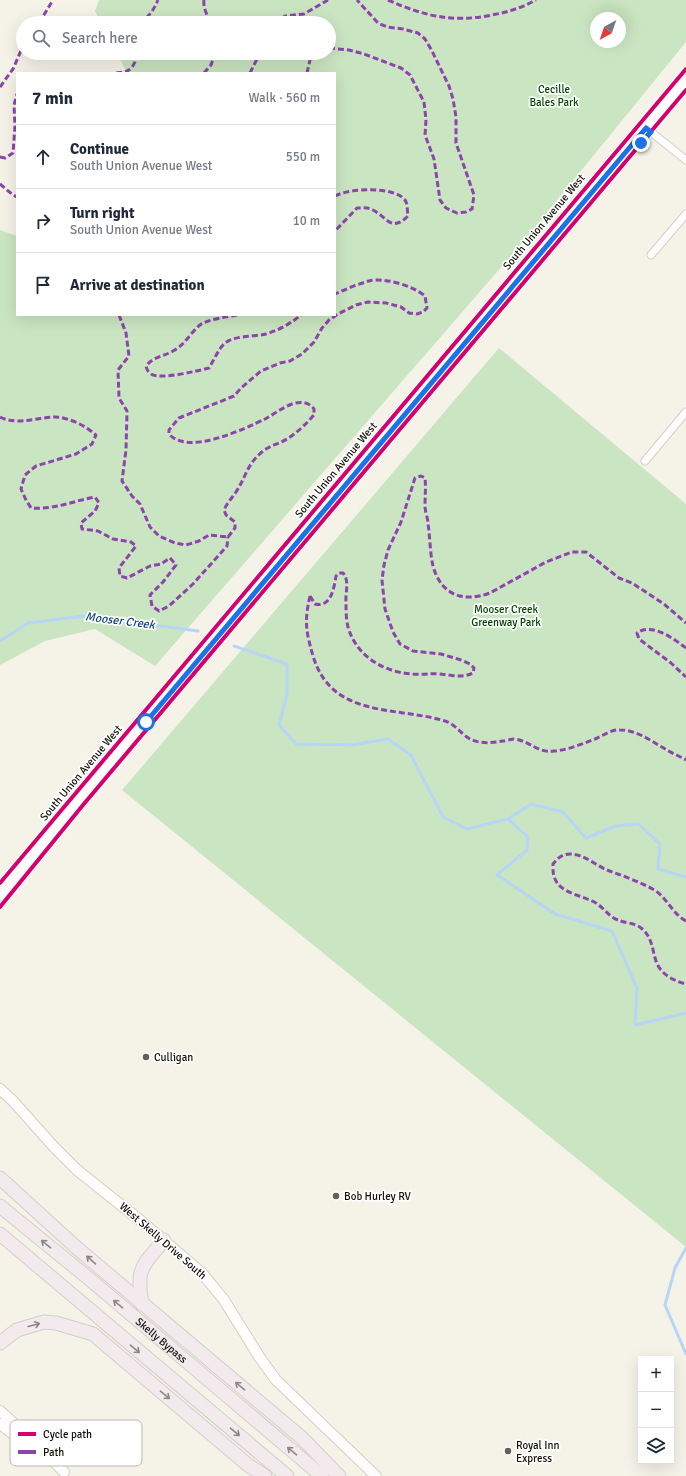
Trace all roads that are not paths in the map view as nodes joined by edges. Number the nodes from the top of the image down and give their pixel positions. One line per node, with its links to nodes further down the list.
1 (686, 80): 2 (street, South Union Avenue West)
2 (646, 128): 3 (street); 8 (street, South Union Avenue West)
3 (686, 160)
4 (686, 214): 5 (street)
5 (651, 255)
6 (685, 415): 7 (street)
7 (645, 461)
8 (0, 894)
9 (0, 1089): 13 (street, West Skelly Drive South)
10 (0, 1178): 14 (highway, one-way to 10)
11 (0, 1206): 25 (highway, Skelly Bypass, one-way to 11)
12 (0, 1234): 24 (highway, Skelly Bypass, one-way to 24)
13 (164, 1240): 14 (highway); 27 (street, West Skelly Drive South)
14 (142, 1304): 26 (highway, one-way to 14)
15 (0, 1343): 23 (highway, one-way to 23)
16 (0, 1411): 17 (street)
17 (10, 1420)
18 (0, 1424): 19 (street)
19 (10, 1432)
20 (56, 1466): 22 (street)
21 (59, 1466): 22 (street)
22 (67, 1474)
23 (265, 1476)
24 (287, 1476)
25 (322, 1476)
26 (339, 1476)
27 (376, 1476)

